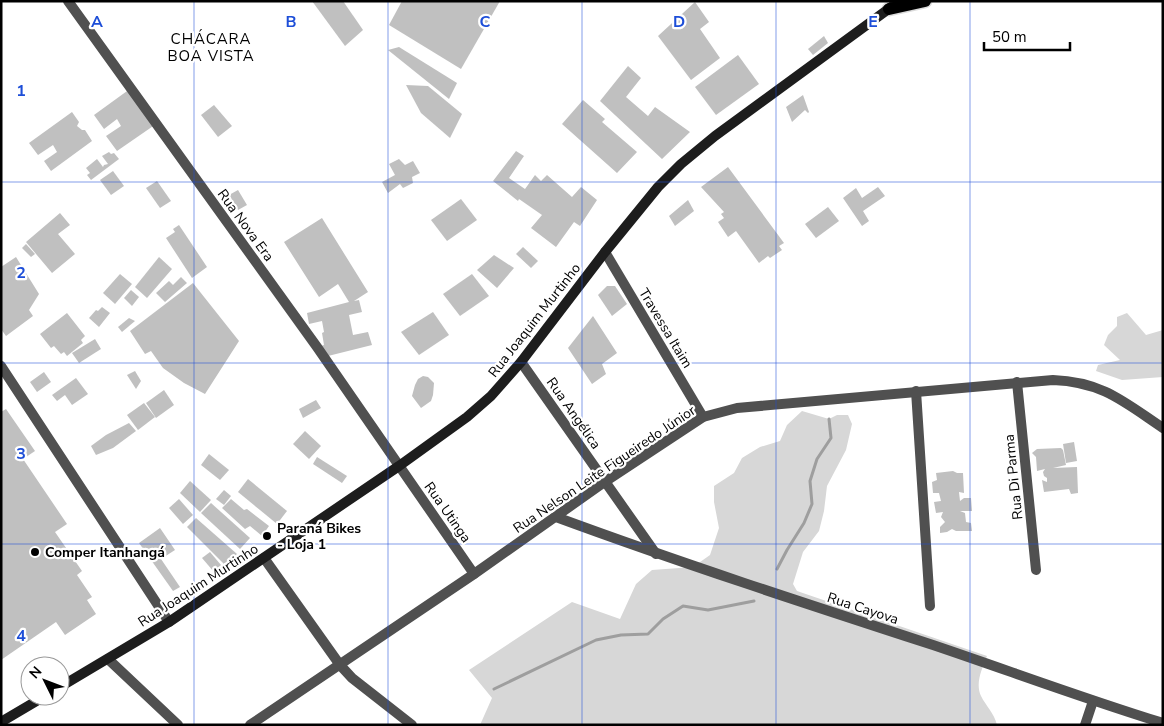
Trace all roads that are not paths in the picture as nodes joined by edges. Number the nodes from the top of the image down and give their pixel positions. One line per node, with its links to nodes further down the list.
1 (68, 1): 12 (street, Rua Nova Era)
2 (900, 1): 4 (main road, Rua Joaquim Murtinho)
3 (925, 1): 4 (main road)
4 (888, 8): 5 (main road, Rua Joaquim Murtinho)
5 (605, 252): 6 (main road, Rua Joaquim Murtinho); 10 (street, Travessa Itaim)
6 (521, 362): 12 (main road, Rua Joaquim Murtinho); 13 (street, Rua Angélica)
7 (1, 366): 20 (street)
8 (1017, 382): 9 (street, Rua Nelson Leite Figueiredo Júnior); 11 (street, Rua Nelson Leite Figueiredo Júnior); 17 (street, Rua Di Parma)
9 (916, 391): 10 (street, Rua Nelson Leite Figueiredo Júnior); 19 (street)
10 (703, 418): 13 (street, Rua Nelson Leite Figueiredo Júnior)
11 (1163, 428)
12 (399, 466): 16 (main road, Rua Joaquim Murtinho); 18 (street, Rua Utinga)
13 (606, 481): 14 (street, Rua Nelson Leite Figueiredo Júnior); 15 (street, Rua Angélica)
14 (556, 517): 15 (street, Rua Cayova); 18 (street, Rua Nelson Leite Figueiredo Júnior)
15 (656, 554): 24 (street, Rua Cayova)
16 (264, 558): 20 (main road, Rua Joaquim Murtinho); 22 (street)
17 (1036, 570)
18 (474, 574): 22 (street, Rua Nelson Leite Figueiredo Júnior)
19 (930, 606)
20 (169, 622): 21 (main road, Rua Joaquim Murtinho)
21 (108, 658): 23 (main road, Rua Joaquim Murtinho); 28 (street)
22 (340, 665): 29 (street, Rua Nelson Leite Figueiredo Júnior); 30 (street)
23 (70, 681)
24 (1092, 701): 27 (street, Rua Cayova); 31 (street)
25 (29, 706): 26 (main road)
26 (1, 722)
27 (1163, 723)
28 (178, 725)
29 (250, 725)
30 (412, 725)
31 (1084, 725)

